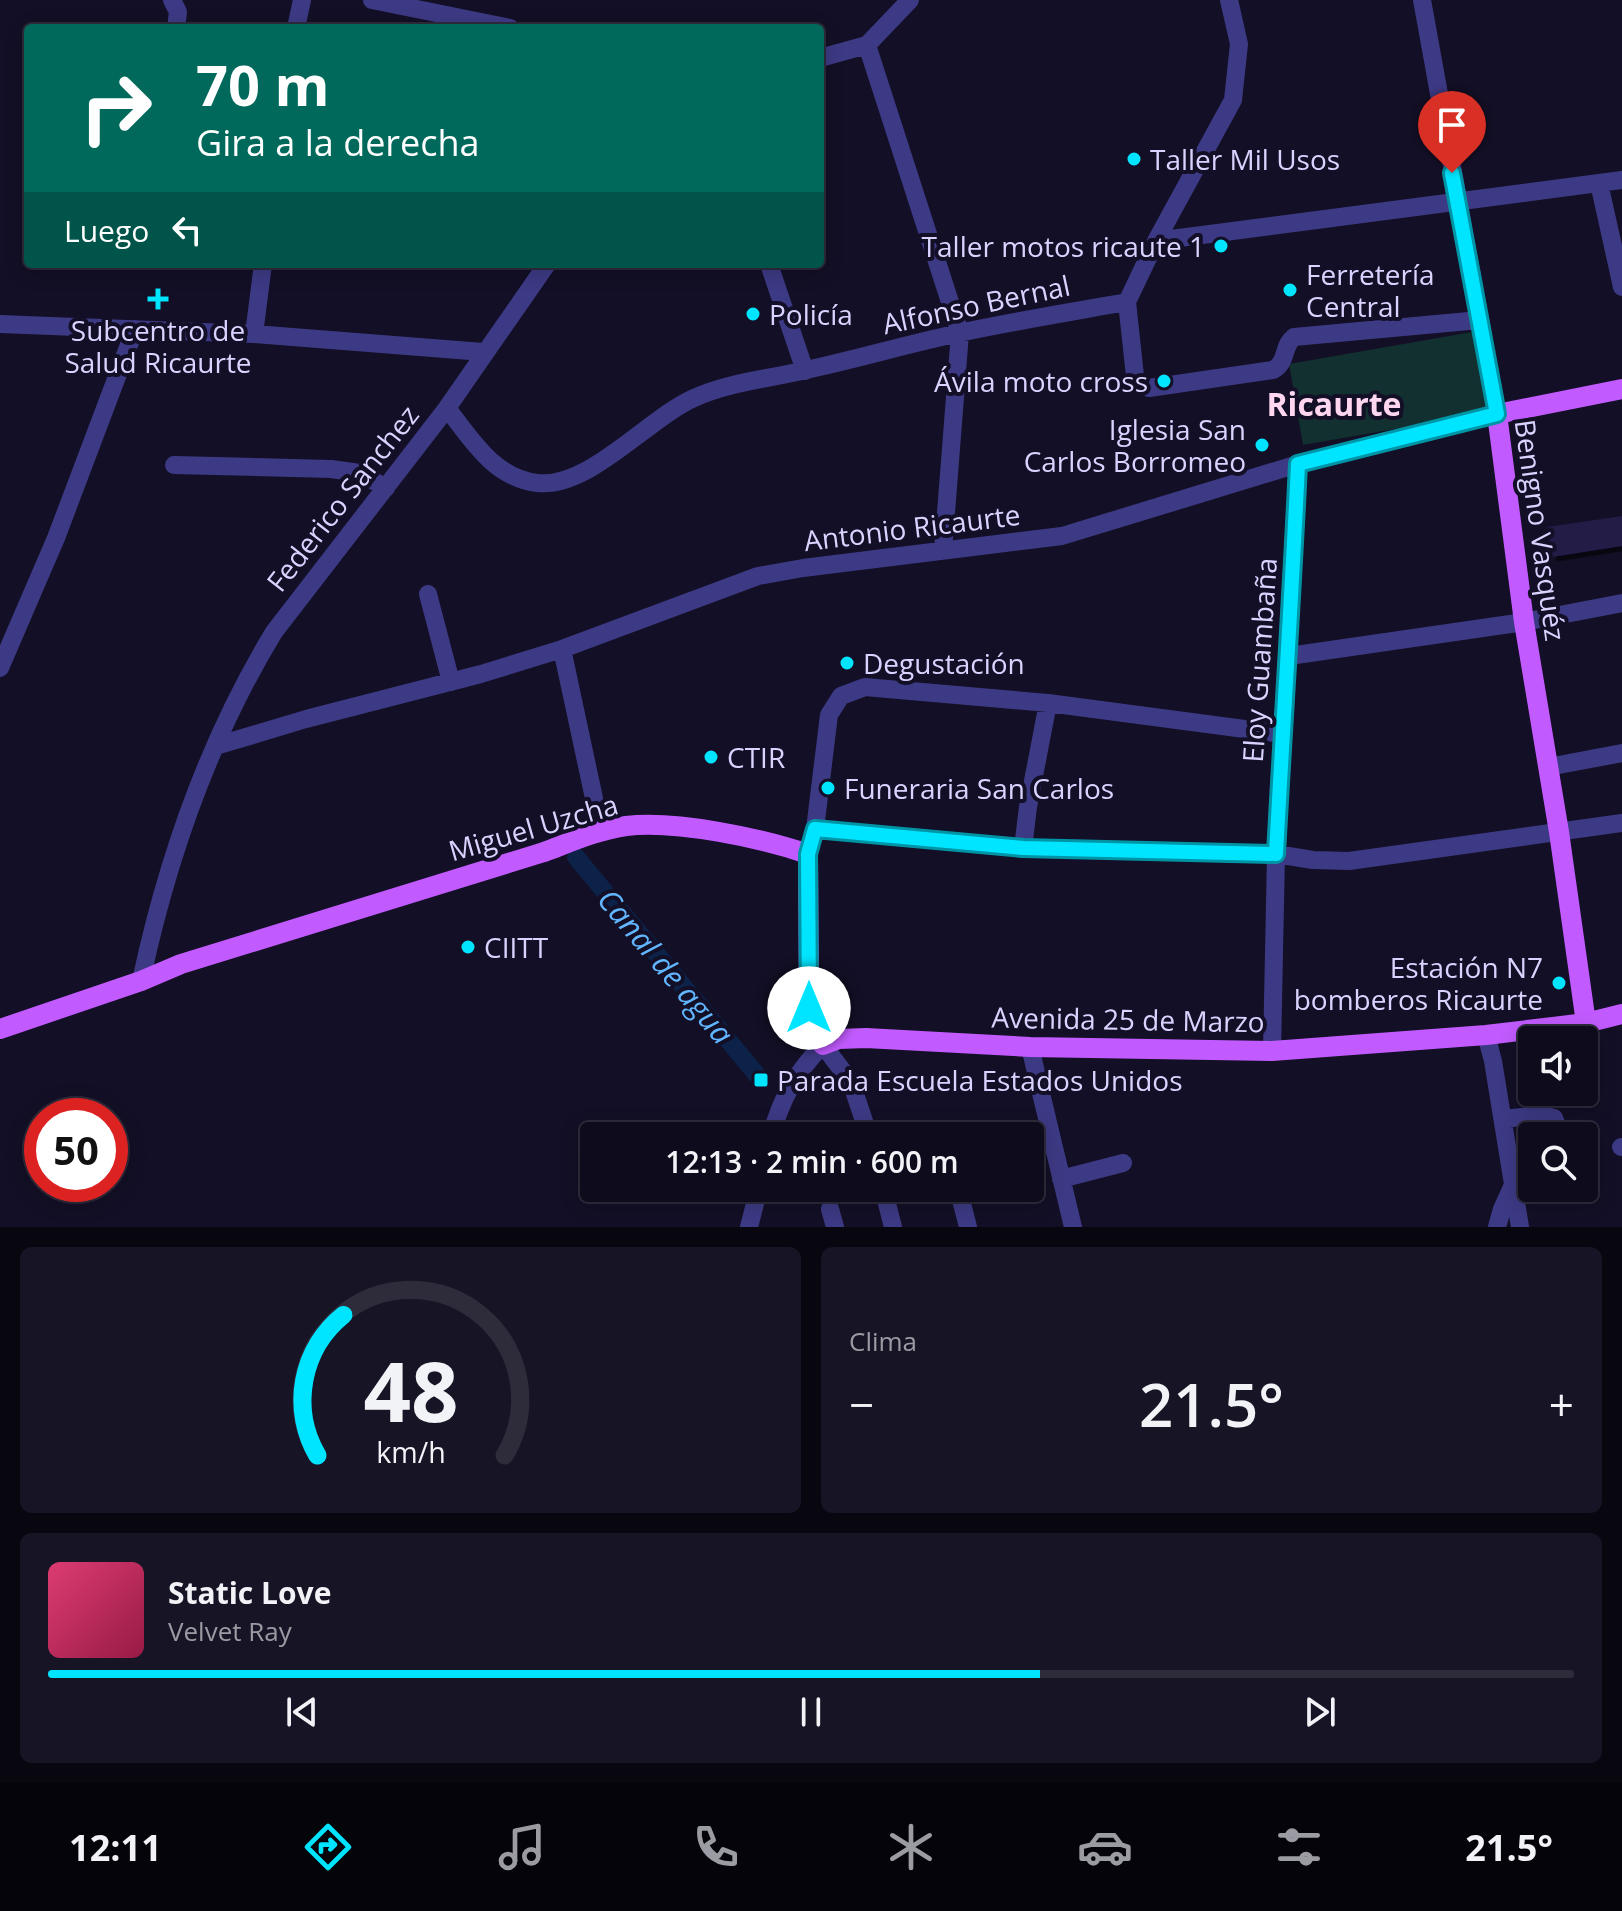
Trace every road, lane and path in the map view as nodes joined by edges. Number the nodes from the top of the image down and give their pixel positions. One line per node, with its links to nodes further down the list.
1 (172, 0): 7 (street)
2 (302, 0): 8 (street)
3 (372, 0): 9 (street)
4 (1229, 0): 15 (street)
5 (1422, 0): 14 (street, Benigno Vasquéz)
6 (907, 1): 10 (street)
7 (176, 24)
8 (303, 24)
9 (490, 24)
10 (867, 45): 11 (street); 24 (street)
11 (824, 57)
12 (1622, 180): 13 (street)
13 (1599, 183): 14 (street); 19 (street)
14 (1457, 202): 15 (street); 21 (street, Benigno Vasquéz)
15 (1156, 241): 20 (street)
16 (262, 268): 25 (street)
17 (544, 268): 26 (street, Federico Sanchez)
18 (770, 268): 27 (street)
19 (1622, 287)
20 (1127, 302): 21 (street); 24 (street, Alfonso Bernal)
21 (1480, 320): 30 (street, Benigno Vasquéz)
22 (0, 324): 23 (street)
23 (135, 329): 25 (street); 40 (street)
24 (960, 333): 27 (street, Alfonso Bernal); 34 (street)
25 (254, 334): 26 (street)
26 (483, 352): 29 (street, Federico Sanchez)
27 (805, 371): 29 (street, Alfonso Bernal)
28 (1622, 389): 30 (main road, Antonio Ricaurte)
29 (447, 408): 33 (street, Federico Sanchez)
30 (1497, 414): 31 (street, Antonio Ricaurte); 37 (main road, Benigno Vasquéz)
31 (1298, 464): 34 (street, Antonio Ricaurte); 39 (street, Eloy Guambaña)
32 (174, 465): 33 (street)
33 (386, 488): 44 (street, Federico Sanchez)
34 (943, 551): 38 (street, Antonio Ricaurte)
35 (428, 594): 41 (street)
36 (1622, 603): 37 (street)
37 (1524, 622): 39 (street); 46 (main road, Benigno Vasquéz)
38 (562, 649): 41 (street, Antonio Ricaurte); 49 (street)
39 (1289, 656): 43 (street, Eloy Guambaña)
40 (0, 668)
41 (451, 682): 44 (street, Antonio Ricaurte)
42 (1048, 703): 43 (street); 48 (street); 51 (street)
43 (1282, 734): 53 (street, Eloy Guambaña)
44 (216, 746): 54 (street, Federico Sanchez)
45 (1622, 753): 46 (street)
46 (1548, 767): 50 (main road, Benigno Vasquéz)
47 (1622, 823): 50 (street)
48 (815, 829): 51 (street); 52 (street)
49 (601, 831): 52 (main road, Miguel Uzcha); 54 (main road, Miguel Uzcha)
50 (1559, 832): 53 (street); 56 (main road, Benigno Vasquéz)
51 (1023, 848): 53 (street)
52 (808, 854): 59 (main road)
53 (1276, 854): 61 (street, Eloy Guambaña)
54 (141, 981): 57 (main road, Miguel Uzcha)
55 (1622, 1014): 56 (main road, Avenida 25 de Marzo)
56 (1586, 1023): 58 (main road, Avenida 25 de Marzo)
57 (0, 1029)
58 (1486, 1035): 61 (main road, Avenida 25 de Marzo); 62 (street)
59 (823, 1045): 60 (main road, Avenida 25 de Marzo); 63 (street); 64 (street)
60 (1030, 1047): 61 (main road, Avenida 25 de Marzo); 67 (street)
61 (1272, 1051)
62 (1503, 1119): 65 (street); 68 (street)
63 (776, 1122)
64 (864, 1122)
65 (1556, 1122)
66 (1123, 1163): 67 (street)
67 (1061, 1179): 75 (street)
68 (1513, 1185): 76 (street); 77 (street)
69 (755, 1202): 73 (street)
70 (886, 1202): 72 (street)
71 (962, 1202): 74 (street)
72 (892, 1226)
73 (749, 1227)
74 (968, 1227)
75 (1073, 1227)
76 (1497, 1227)
77 (1520, 1227)

